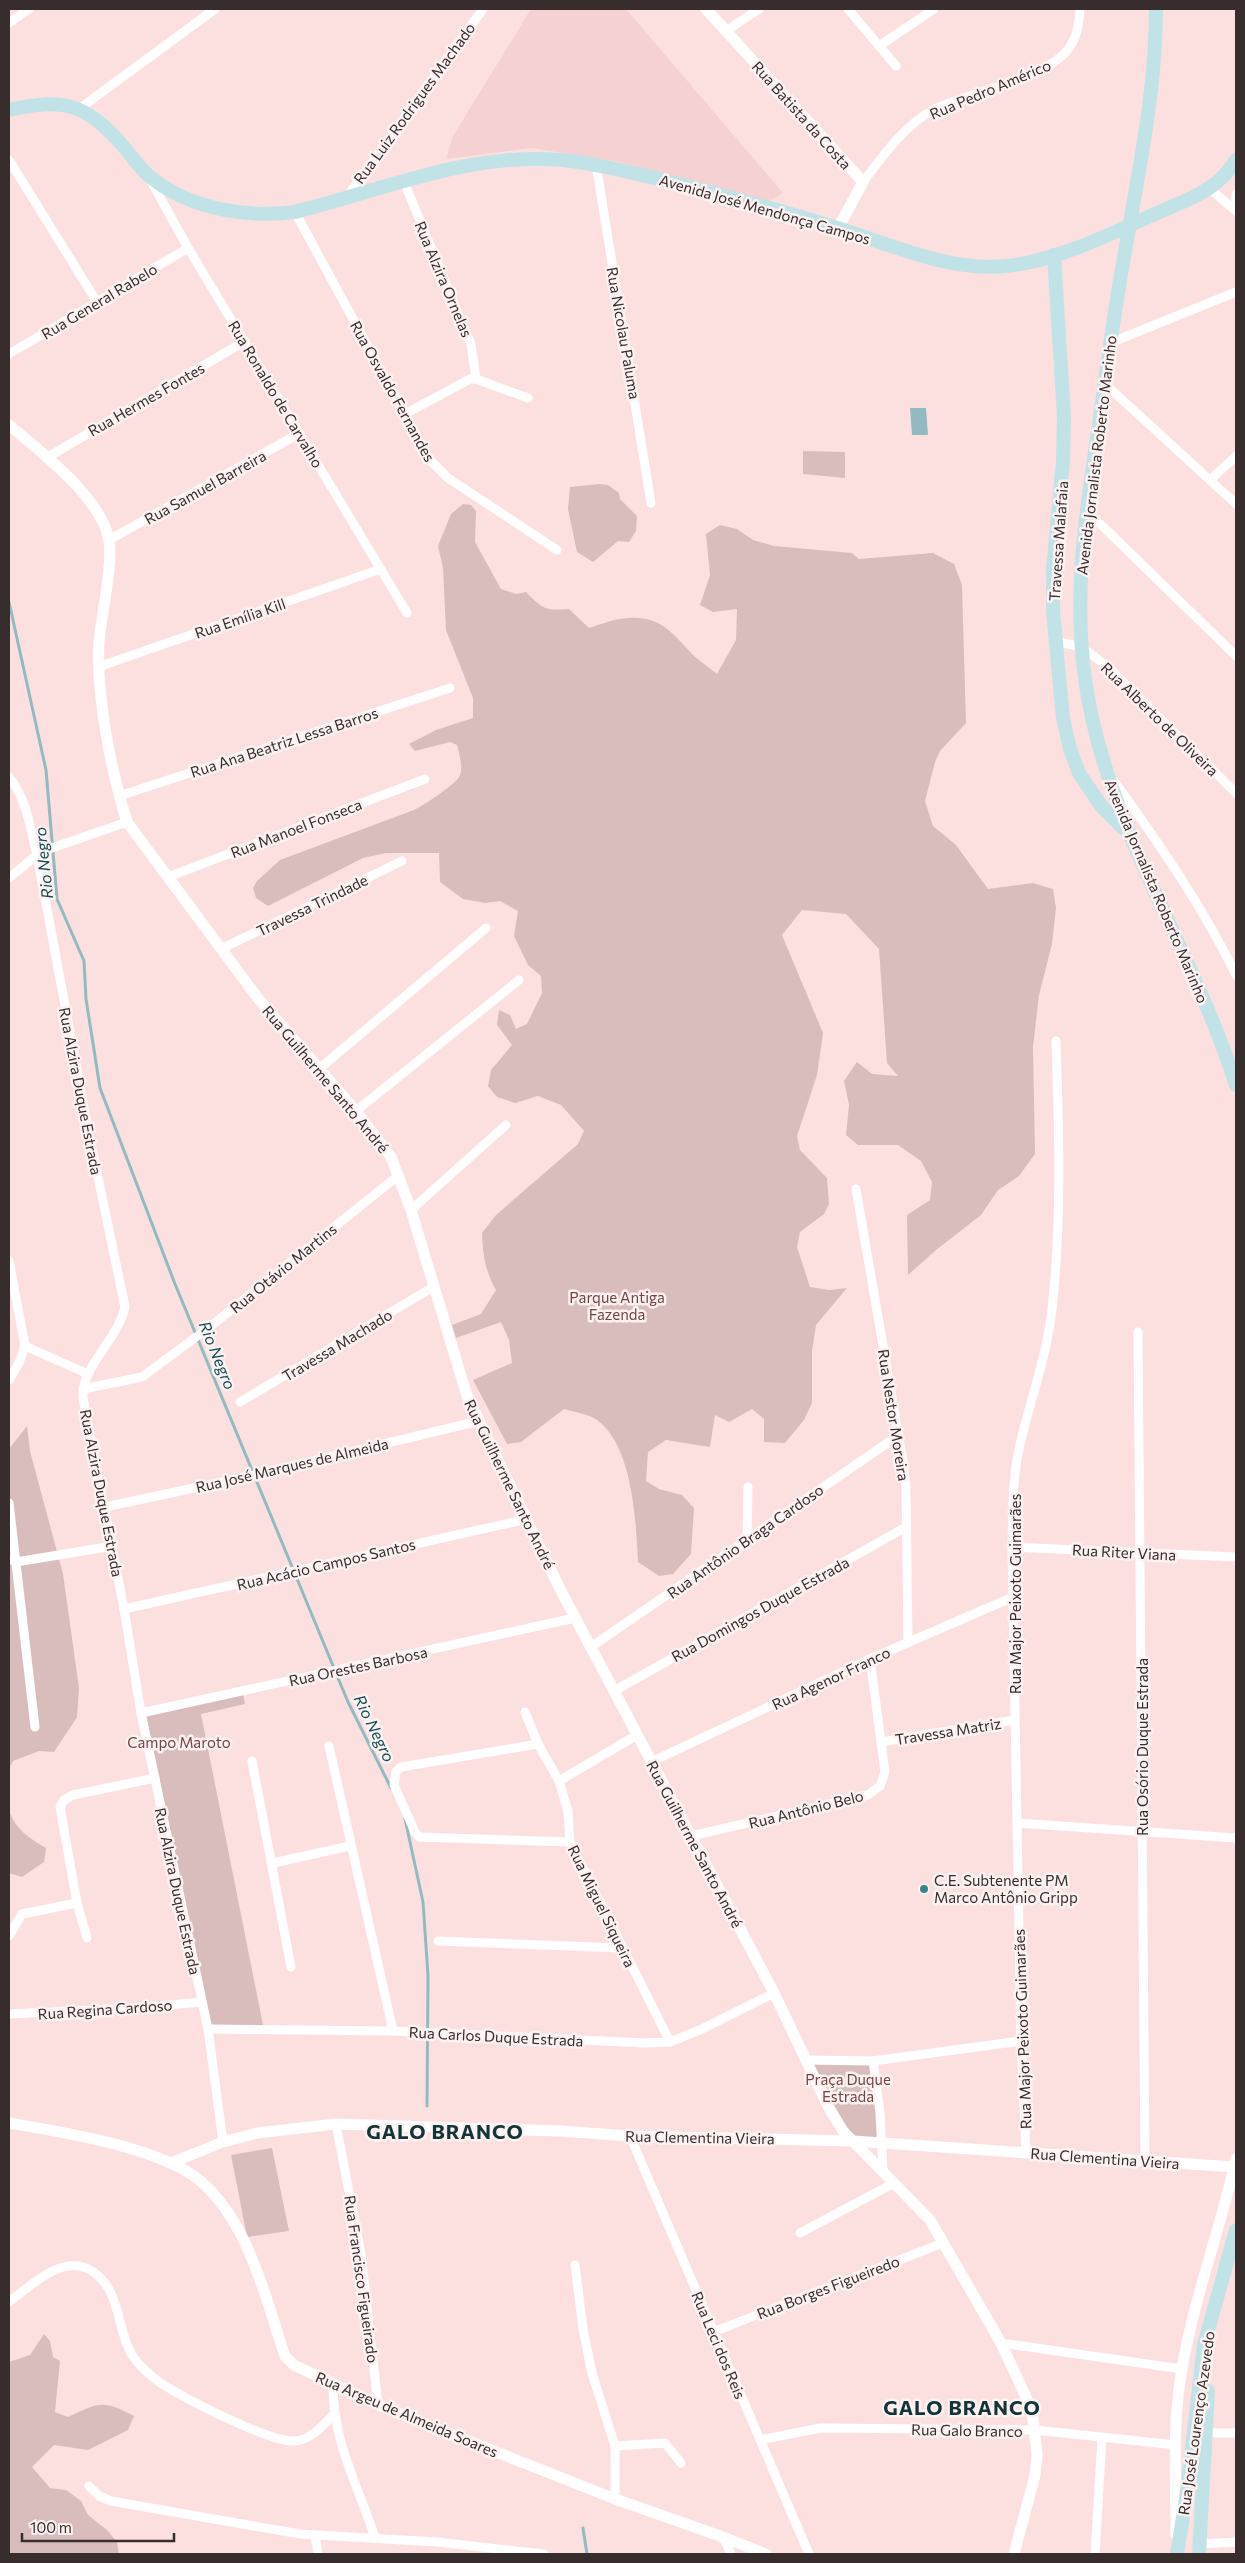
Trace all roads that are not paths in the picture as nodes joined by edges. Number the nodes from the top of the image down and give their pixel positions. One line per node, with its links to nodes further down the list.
1 (29, 9): 10 (street)
2 (216, 9): 14 (street)
3 (483, 9): 24 (street, Rua Luiz Rodrigues Machado)
4 (706, 9): 11 (street, Rua Batista da Costa)
5 (759, 9): 11 (street)
6 (848, 9): 12 (street)
7 (934, 9): 12 (street)
8 (1080, 9): 21 (street, Rua Pedro Américo)
9 (1156, 9): 27 (main road, Avenida Jornalista Roberto Marinho)
10 (9, 23)
11 (726, 31): 21 (street, Rua Batista da Costa)
12 (879, 46): 13 (street)
13 (896, 66)
14 (79, 109): 15 (main road, Avenida José Mendonça Campos); 19 (main road, Avenida José Mendonça Campos)
15 (9, 110)
16 (9, 160): 32 (street)
17 (1236, 160): 22 (main road, Avenida José Mendonça Campos)
18 (596, 164): 20 (main road, Avenida José Mendonça Campos); 28 (main road, Avenida José Mendonça Campos); 45 (street, Rua Nicolau Paluma)
19 (147, 174): 26 (main road, Avenida José Mendonça Campos); 29 (street, Rua Ronaldo de Carvalho)
20 (404, 182): 24 (main road, Avenida José Mendonça Campos); 36 (street, Rua Alzira Ornelas)
21 (863, 182): 28 (street, Rua Batista da Costa)
22 (1210, 189): 25 (street); 27 (main road, Avenida José Mendonça Campos)
23 (1236, 194): 25 (street)
24 (346, 198): 26 (main road, Avenida José Mendonça Campos)
25 (1236, 210)
26 (295, 212): 39 (street, Rua Osvaldo Fernandes)
27 (1129, 226): 30 (main road, Avenida José Mendonça Campos); 34 (main road, Avenida Jornalista Roberto Marinho)
28 (838, 228): 30 (main road, Avenida José Mendonça Campos)
29 (188, 248): 32 (street, Rua General Rabelo); 33 (street, Rua Ronaldo de Carvalho)
30 (1054, 255): 52 (main road, Travessa Malafaia)
31 (1236, 292): 34 (street)
32 (97, 302): 35 (street, Rua General Rabelo)
33 (245, 341): 41 (street, Rua Ronaldo de Carvalho); 43 (street, Rua Hermes Fontes)
34 (1110, 343): 37 (main road, Avenida Jornalista Roberto Marinho)
35 (9, 354)
36 (476, 378): 38 (street); 39 (street)
37 (1105, 384): 44 (street); 47 (main road, Avenida Jornalista Roberto Marinho)
38 (528, 398)
39 (405, 414): 49 (street, Rua Osvaldo Fernandes)
40 (9, 425): 43 (street)
41 (300, 433): 48 (street, Rua Samuel Barreira); 50 (street, Rua Ronaldo de Carvalho)
42 (1236, 456): 44 (street)
43 (48, 457): 48 (street)
44 (1211, 479): 46 (street)
45 (651, 503)
46 (1236, 504)
47 (1086, 510): 53 (main road, Avenida Jornalista Roberto Marinho); 54 (street)
48 (109, 540): 55 (street, Rua Guilherme Santo André)
49 (557, 550)
50 (381, 569): 51 (street, Rua Ronaldo de Carvalho); 55 (street, Rua Emília Kill)
51 (407, 613)
52 (1054, 641): 53 (street); 63 (main road, Travessa Malafaia)
53 (1082, 647): 57 (main road, Avenida Jornalista Roberto Marinho); 60 (street, Rua Alberto de Oliveira)
54 (1236, 656)
55 (98, 667): 61 (street, Rua Guilherme Santo André)
56 (450, 688): 61 (street, Rua Ana Beatriz Lessa Barros)
57 (1104, 768): 63 (main road, Avenida Jornalista Roberto Marinho); 70 (street)
58 (9, 777): 64 (street, Rua Alzira Duque Estrada)
59 (424, 779): 66 (street, Rua Manoel Fonseca)
60 (1236, 793)
61 (119, 796): 62 (street, Rua Guilherme Santo André)
62 (127, 822): 64 (street); 66 (street, Rua Guilherme Santo André)
63 (1131, 837): 74 (main road, Avenida Jornalista Roberto Marinho)
64 (37, 855): 67 (street); 84 (street, Rua Alzira Duque Estrada)
65 (402, 861): 69 (street, Travessa Trindade)
66 (168, 877): 69 (street, Rua Guilherme Santo André)
67 (9, 878)
68 (486, 928): 73 (street)
69 (221, 949): 73 (street, Rua Guilherme Santo André)
70 (1236, 975)
71 (518, 980): 75 (street)
72 (1056, 1040): 97 (street, Rua Major Peixoto Guimarães)
73 (319, 1069): 75 (street, Rua Guilherme Santo André)
74 (1236, 1086)
75 (356, 1111): 77 (street, Rua Guilherme Santo André)
76 (506, 1125): 79 (street)
77 (399, 1176): 79 (street, Rua Guilherme Santo André); 86 (street, Rua Otávio Martins)
78 (856, 1189): 89 (street, Rua Nestor Moreira)
79 (411, 1210): 81 (street, Rua Guilherme Santo André)
80 (9, 1260): 83 (street)
81 (433, 1287): 87 (street, Travessa Machado); 88 (street, Rua Guilherme Santo André)
82 (1138, 1332): 98 (street, Rua Osório Duque Estrada)
83 (26, 1346): 84 (street); 85 (street)
84 (88, 1374): 86 (street, Rua Alzira Duque Estrada)
85 (9, 1380)
86 (83, 1389): 92 (street, Rua Alzira Duque Estrada)
87 (240, 1402)
88 (479, 1421): 92 (street, Rua José Marques de Almeida); 93 (street, Rua Guilherme Santo André)
89 (899, 1435): 94 (street, Rua Nestor Moreira); 95 (street, Rua Antônio Braga Cardoso)
90 (748, 1487): 95 (street)
91 (9, 1503): 100 (street)
92 (105, 1507): 96 (street, Rua Alzira Duque Estrada)
93 (528, 1519): 102 (street, Rua Acácio Campos Santos); 103 (street, Rua Guilherme Santo André)
94 (906, 1527): 104 (street, Rua Nestor Moreira); 107 (street, Rua Domingos Duque Estrada)
95 (747, 1540): 105 (street, Rua Antônio Braga Cardoso)
96 (112, 1546): 100 (street); 102 (street, Rua Alzira Duque Estrada)
97 (1012, 1547): 98 (street, Rua Riter Viana); 101 (street, Rua Major Peixoto Guimarães)
98 (1141, 1553): 99 (street, Rua Riter Viana); 121 (street, Rua Osório Duque Estrada)
99 (1236, 1557)
100 (12, 1560): 111 (street)
101 (1013, 1597): 104 (street, Rua Agenor Franco); 110 (street, Rua Major Peixoto Guimarães)
102 (124, 1609): 109 (street, Rua Alzira Duque Estrada)
103 (576, 1618): 105 (street, Rua Guilherme Santo André); 109 (street, Rua Orestes Barbosa)
104 (908, 1643): 106 (street, Rua Agenor Franco)
105 (591, 1647): 107 (street, Rua Guilherme Santo André)
106 (870, 1659): 113 (street, Rua Antônio Belo); 117 (street, Rua Agenor Franco)
107 (614, 1690): 112 (street, Rua Guilherme Santo André)
108 (525, 1712): 114 (street, Rua Miguel Siqueira)
109 (141, 1713): 118 (street, Rua Alzira Duque Estrada)
110 (1015, 1720): 113 (street, Travessa Matriz); 120 (street, Rua Major Peixoto Guimarães)
111 (34, 1727)
112 (637, 1734): 117 (street, Rua Guilherme Santo André); 119 (street)
113 (881, 1742): 122 (street, Rua Antônio Belo)
114 (538, 1744): 119 (street, Rua Miguel Siqueira); 124 (street)
115 (329, 1746): 125 (street)
116 (252, 1761): 126 (street)
117 (652, 1762): 122 (street, Rua Guilherme Santo André)
118 (155, 1778): 127 (street); 134 (street, Rua Alzira Duque Estrada)
119 (559, 1781): 124 (street, Rua Miguel Siqueira)
120 (1017, 1823): 121 (street); 139 (street, Rua Major Peixoto Guimarães)
121 (1142, 1831): 123 (street); 149 (street, Rua Osório Duque Estrada)
122 (691, 1836): 133 (street, Rua Guilherme Santo André)
123 (1236, 1838)
124 (570, 1842): 131 (street, Rua Miguel Siqueira)
125 (350, 1846): 126 (street); 137 (street)
126 (273, 1863): 132 (street)
127 (77, 1903): 128 (street); 129 (street)
128 (9, 1936)
129 (87, 1938)
130 (438, 1941): 131 (street)
131 (622, 1948): 138 (street, Rua Miguel Siqueira)
132 (291, 1967)
133 (774, 1993): 138 (street, Rua Carlos Duque Estrada); 140 (street, Rua Guilherme Santo André)
134 (202, 2002): 135 (street, Rua Regina Cardoso); 136 (street, Rua Alzira Duque Estrada)
135 (9, 2014)
136 (208, 2029): 137 (street, Rua Carlos Duque Estrada); 146 (street, Rua Alzira Duque Estrada)
137 (393, 2030): 138 (street, Rua Carlos Duque Estrada)
138 (670, 2042)
139 (1021, 2042): 141 (street); 148 (street, Rua Major Peixoto Guimarães)
140 (805, 2060): 141 (street); 145 (street, Rua Guilherme Santo André)
141 (873, 2061): 147 (street)
142 (9, 2123): 150 (street, Rua Argeu de Almeida Soares)
143 (336, 2124): 144 (street, Rua Clementina Vieira); 146 (street, Rua Clementina Vieira); 164 (street, Rua Francisco Figueirado)
144 (630, 2136): 145 (street, Rua Clementina Vieira); 160 (street, Rua Leci dos Reis)
145 (853, 2141): 147 (street, Rua Clementina Vieira); 152 (street, Rua Guilherme Santo André)
146 (223, 2142): 150 (street, Rua Clementina Vieira)
147 (882, 2143): 148 (street, Rua Clementina Vieira); 152 (street)
148 (1026, 2152): 149 (street, Rua Clementina Vieira)
149 (1145, 2161): 151 (street, Rua Clementina Vieira)
150 (171, 2162): 163 (street, Rua Argeu de Almeida Soares)
151 (1235, 2163): 162 (street)
152 (883, 2171): 153 (street, Rua Guilherme Santo André)
153 (894, 2183): 155 (street); 156 (street, Rua Guilherme Santo André)
154 (1236, 2230): 159 (main road)
155 (800, 2233)
156 (944, 2243): 160 (street, Rua Borges Figueiredo); 161 (street, Rua Guilherme Santo André)
157 (576, 2265): 172 (street)
158 (9, 2302): 165 (street)
159 (1211, 2318): 167 (main road, Rua José Lourenço Azevedo); 188 (main road, Rua José Lourenço Azevedo)
160 (713, 2332): 170 (street, Rua Leci dos Reis)
161 (1001, 2343): 162 (street); 166 (street, Rua Guilherme Santo André)
162 (1182, 2369): 171 (street)
163 (332, 2384): 164 (street, Rua Argeu de Almeida Soares); 165 (street)
164 (378, 2405): 175 (street, Rua Argeu de Almeida Soares)
165 (334, 2414): 178 (street)
166 (1035, 2430): 169 (street, Rua Galo Branco); 170 (street, Rua Galo Branco); 186 (street, Rua Guilherme Santo André)
167 (1204, 2433): 168 (street); 180 (main road, Rua José Lourenço Azevedo)
168 (1236, 2433)
169 (1102, 2438): 171 (street, Rua Galo Branco); 187 (street)
170 (760, 2440): 185 (street, Rua Leci dos Reis)
171 (1176, 2445): 188 (street)
172 (615, 2446): 173 (street); 175 (street)
173 (681, 2463)
174 (88, 2486): 176 (street)
175 (615, 2499): 177 (street, Rua Argeu de Almeida Soares)
176 (315, 2535): 178 (street); 181 (street)
177 (723, 2537): 183 (street); 184 (street, Rua Argeu de Almeida Soares)
178 (375, 2538): 182 (street)
179 (1236, 2542): 180 (street)
180 (1199, 2549)
181 (318, 2554)
182 (544, 2554)
183 (730, 2554)
184 (766, 2554)
185 (809, 2554)
186 (1014, 2554)
187 (1095, 2554)
188 (1176, 2554)

